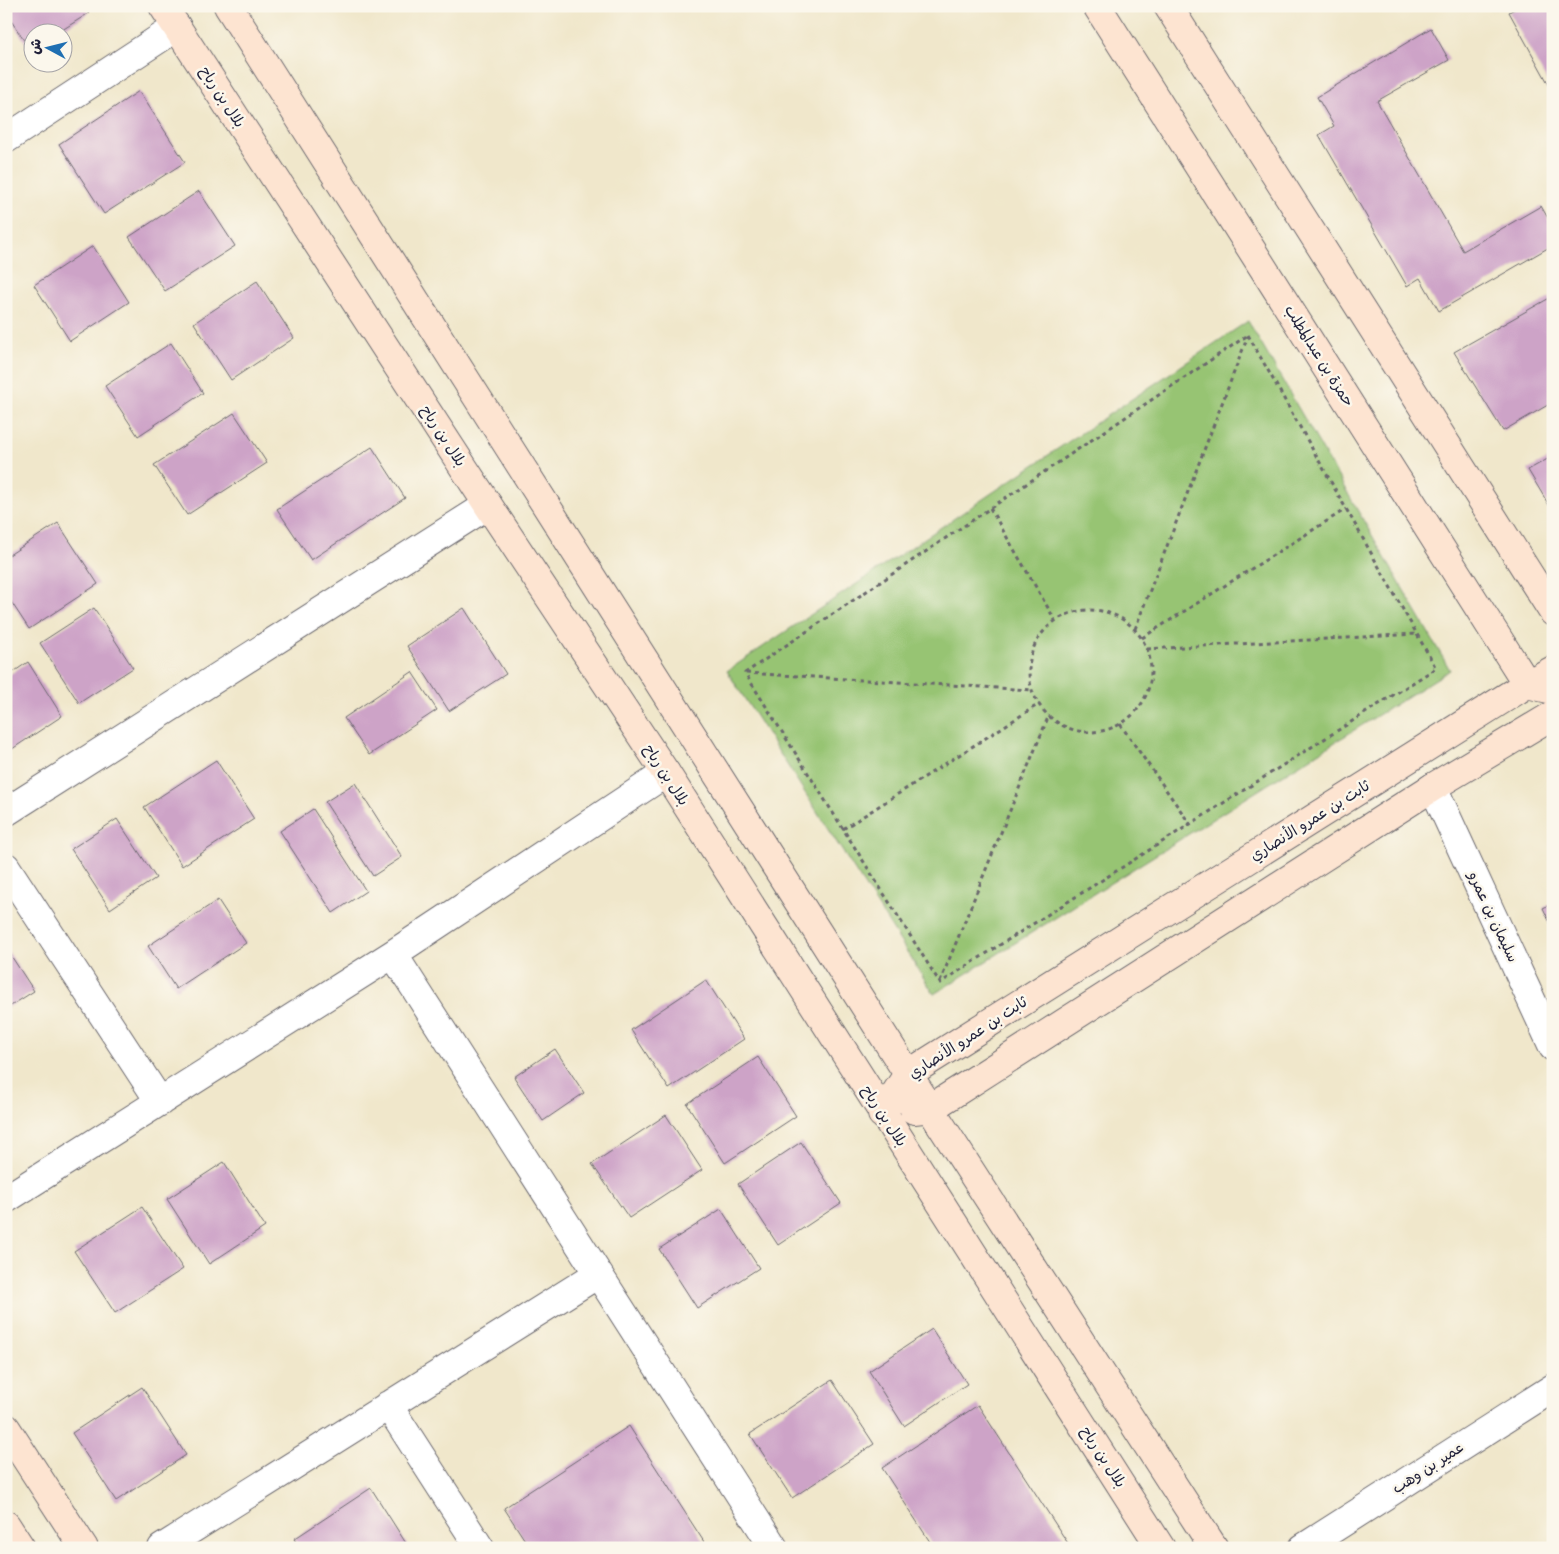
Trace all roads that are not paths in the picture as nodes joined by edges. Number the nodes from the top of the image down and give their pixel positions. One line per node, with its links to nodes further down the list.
1 (228, 6): 18 (street)
2 (1097, 6): 9 (street, حمزة بن عبدالمطلب)
3 (1168, 6): 7 (street)
4 (170, 17): 5 (street); 6 (street, بلال بن رباح)
5 (6, 139)
6 (488, 505): 12 (street, بلال بن رباح); 14 (street)
7 (1553, 612)
8 (1553, 670): 9 (street, ثابت بن عمرو الأنصاري)
9 (1526, 684): 10 (street); 18 (street, ثابت بن عمرو الأنصاري)
10 (1553, 690)
11 (1553, 715): 13 (street)
12 (666, 773): 16 (street); 21 (street, بلال بن رباح)
13 (1433, 787): 17 (street, سليمان بن عمرو); 20 (street)
14 (6, 812)
15 (6, 867): 19 (street)
16 (393, 954): 19 (street); 23 (street)
17 (1553, 1048)
18 (908, 1074): 20 (street); 21 (street, ثابت بن عمرو الأنصاري)
19 (160, 1102): 22 (street)
20 (930, 1108): 21 (street); 34 (street)
21 (882, 1114): 33 (street, بلال بن رباح)
22 (6, 1199)
23 (598, 1274): 25 (street); 32 (street)
24 (1553, 1388): 35 (street, عمير بن وهب)
25 (388, 1405): 30 (street); 31 (street)
26 (6, 1428): 29 (street)
27 (6, 1526): 28 (street)
28 (21, 1548)
29 (84, 1548)
30 (162, 1548)
31 (480, 1548)
32 (774, 1548)
33 (1161, 1548)
34 (1214, 1548)
35 (1303, 1548)

